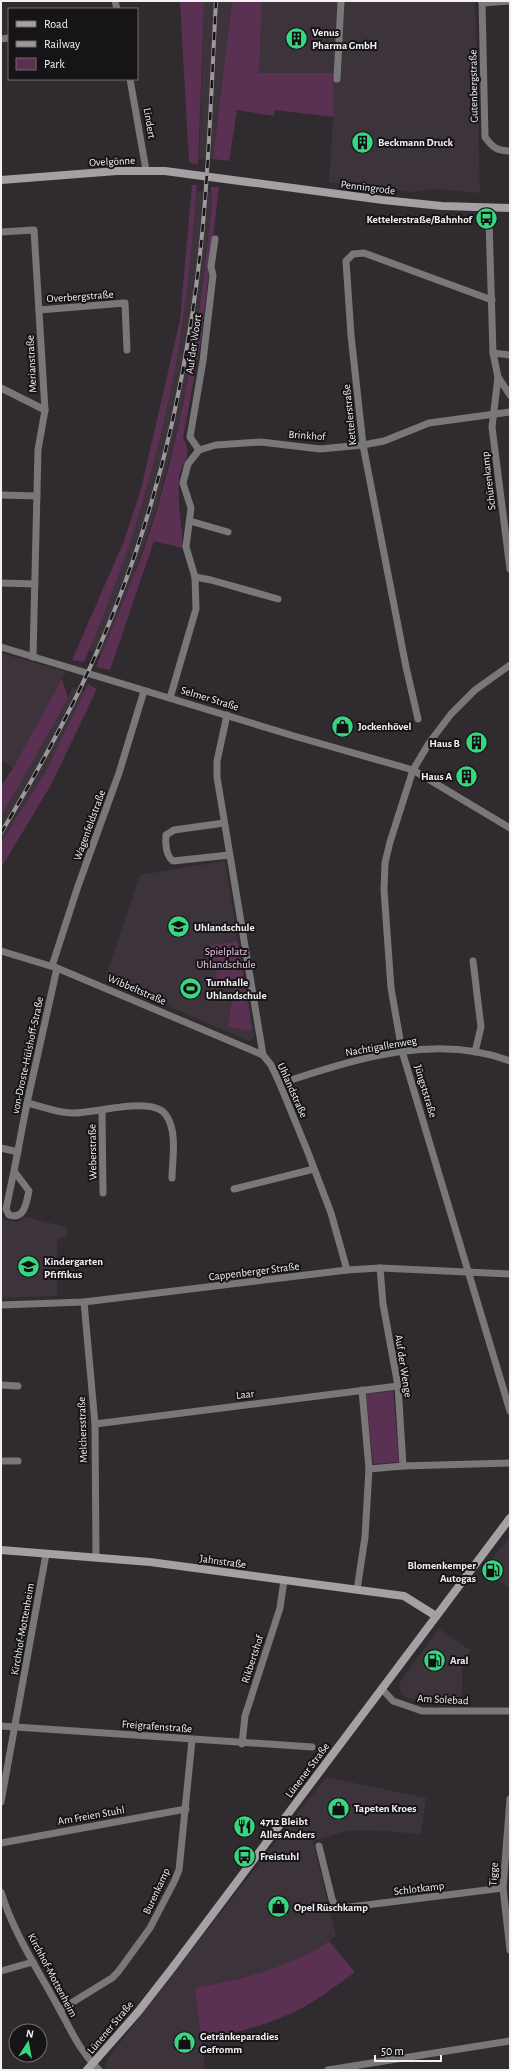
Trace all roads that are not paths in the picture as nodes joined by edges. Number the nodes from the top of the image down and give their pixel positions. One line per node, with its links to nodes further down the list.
1 (341, 1): 4 (street)
2 (510, 1): 3 (street, Gutenbergstraße)
3 (482, 2): 6 (street, Gutenbergstraße)
4 (337, 78)
5 (130, 80): 7 (street, Lindert)
6 (510, 151)
7 (146, 170): 8 (main road, Ovelgönne); 9 (main road, Ovelgönne)
8 (223, 178): 10 (main road, Penningrode)
9 (1, 180)
10 (510, 208)
11 (489, 221): 14 (street)
12 (1, 232): 15 (street, Merianstraße)
13 (215, 239): 26 (street, Auf der Woort)
14 (492, 300): 17 (street); 25 (street, Kettelerstraße)
15 (39, 310): 16 (street, Overbergstraße); 22 (street, Merianstraße)
16 (127, 350)
17 (494, 353): 18 (street); 19 (street)
18 (510, 355)
19 (498, 377): 21 (street); 24 (street)
20 (1, 388): 22 (street)
21 (510, 395)
22 (45, 410): 28 (street, Merianstraße)
23 (510, 412): 24 (street, Brinkhof)
24 (493, 414): 25 (street, Brinkhof); 31 (street, Schürenkamp)
25 (363, 445): 26 (street, Brinkhof); 42 (street, Kettelerstraße)
26 (199, 450): 29 (street)
27 (1, 495): 28 (street)
28 (36, 496): 34 (street, Merianstraße)
29 (190, 521): 30 (street); 32 (street)
30 (228, 532)
31 (510, 569)
32 (195, 578): 35 (street); 40 (street)
33 (1, 583): 34 (street)
34 (35, 584): 37 (street, Merianstraße)
35 (278, 599)
36 (1, 647): 37 (street, Selmer Straße)
37 (33, 656): 39 (street, Selmer Straße)
38 (510, 665): 43 (street, Jüngststraße)
39 (144, 691): 40 (street, Selmer Straße); 49 (street, Wagenfeldstraße)
40 (170, 698): 41 (street, Selmer Straße)
41 (227, 715): 43 (street, Selmer Straße); 44 (street, Uhlandstraße)
42 (418, 719)
43 (413, 770): 45 (street, Selmer Straße); 50 (street, Jüngststraße)
44 (224, 822): 46 (street, Uhlandstraße); 46 (street)
45 (510, 828)
46 (229, 855): 52 (street, Uhlandstraße)
47 (1, 951): 49 (street, Wibbeltstraße)
48 (473, 961): 51 (street)
49 (55, 967): 52 (street, Wibbeltstraße); 55 (street, von-Droste-Hülshoff-Straße)
50 (402, 1051): 51 (street, Nachtigallenweg); 54 (street, Nachtigallenweg); 68 (street, Jüngststraße)
51 (475, 1052): 53 (street, Nachtigallenweg)
52 (263, 1055): 59 (street, Uhlandstraße)
53 (510, 1061)
54 (294, 1079)
55 (27, 1103): 56 (street, Weberstraße); 58 (street, von-Droste-Hülshoff-Straße)
56 (102, 1111): 61 (street, Weberstraße); 63 (street, Weberstraße)
57 (1, 1148): 58 (street)
58 (18, 1152): 60 (street, von-Droste-Hülshoff-Straße)
59 (314, 1169): 62 (street); 67 (street, Uhlandstraße)
60 (14, 1171): 64 (street, von-Droste-Hülshoff-Straße); 64 (street, von-Droste-Hülshoff-Straße)
61 (172, 1178)
62 (234, 1190)
63 (103, 1193)
64 (9, 1194): 65 (street)
65 (1, 1199)
66 (380, 1268): 67 (street, Cappenberger Straße); 68 (street, Cappenberger Straße); 74 (street, Auf der Wenge)
67 (347, 1270): 70 (street, Cappenberger Straße)
68 (469, 1273): 69 (street, Cappenberger Straße); 76 (street, Jüngststraße)
69 (510, 1274)
70 (84, 1302): 71 (street, Cappenberger Straße); 77 (street, Melchersstraße)
71 (1, 1305)
72 (1, 1385): 73 (street)
73 (18, 1386)
74 (398, 1386): 75 (street, Laar); 81 (street, Auf der Wenge)
75 (362, 1390): 77 (street, Laar); 82 (street)
76 (510, 1411)
77 (95, 1424): 86 (street, Melchersstraße)
78 (1, 1461): 79 (street)
79 (18, 1461)
80 (510, 1463): 81 (street)
81 (403, 1466): 82 (street)
82 (369, 1469): 88 (street)
83 (510, 1518): 89 (main road, Lünener Straße)
84 (1, 1550): 85 (main road, Jahnstraße)
85 (46, 1554): 86 (main road, Jahnstraße); 93 (street, Kirchhof-Mottenheim)
86 (96, 1557): 87 (main road, Jahnstraße)
87 (284, 1580): 88 (main road, Jahnstraße); 95 (street, Rikbertshof)
88 (357, 1590): 89 (main road, Jahnstraße)
89 (436, 1616): 90 (main road, Lünener Straße)
90 (382, 1689): 91 (street, Am Solebad); 111 (main road, Lünener Straße)
91 (510, 1711)
92 (1, 1726): 93 (street, Freigrafenstraße)
93 (15, 1726): 94 (street, Freigrafenstraße); 98 (street, Kirchhof-Mottenheim)
94 (192, 1740): 95 (street, Freigrafenstraße); 99 (street, Burenkamp)
95 (242, 1744): 96 (street, Freigrafenstraße)
96 (312, 1747)
97 (510, 1799): 100 (street, Tigge)
98 (1, 1802)
99 (186, 1809): 101 (street, Am Freien Stuhl); 109 (street, Burenkamp)
100 (510, 1819): 103 (street, Tigge)
101 (1, 1843)
102 (319, 1846): 103 (street, Schlotkamp)
103 (503, 1888): 105 (street, Tigge)
104 (1, 1892): 107 (street, Kirchhof-Mottenheim)
105 (508, 1923): 106 (street, Tigge)
106 (510, 1950)
107 (33, 1962): 108 (street); 109 (street, Kirchhof-Mottenheim)
108 (1, 1971)
109 (60, 2010): 111 (street, Kirchhof-Mottenheim)
110 (510, 2041): 112 (street)
111 (93, 2068)
112 (328, 2070)

